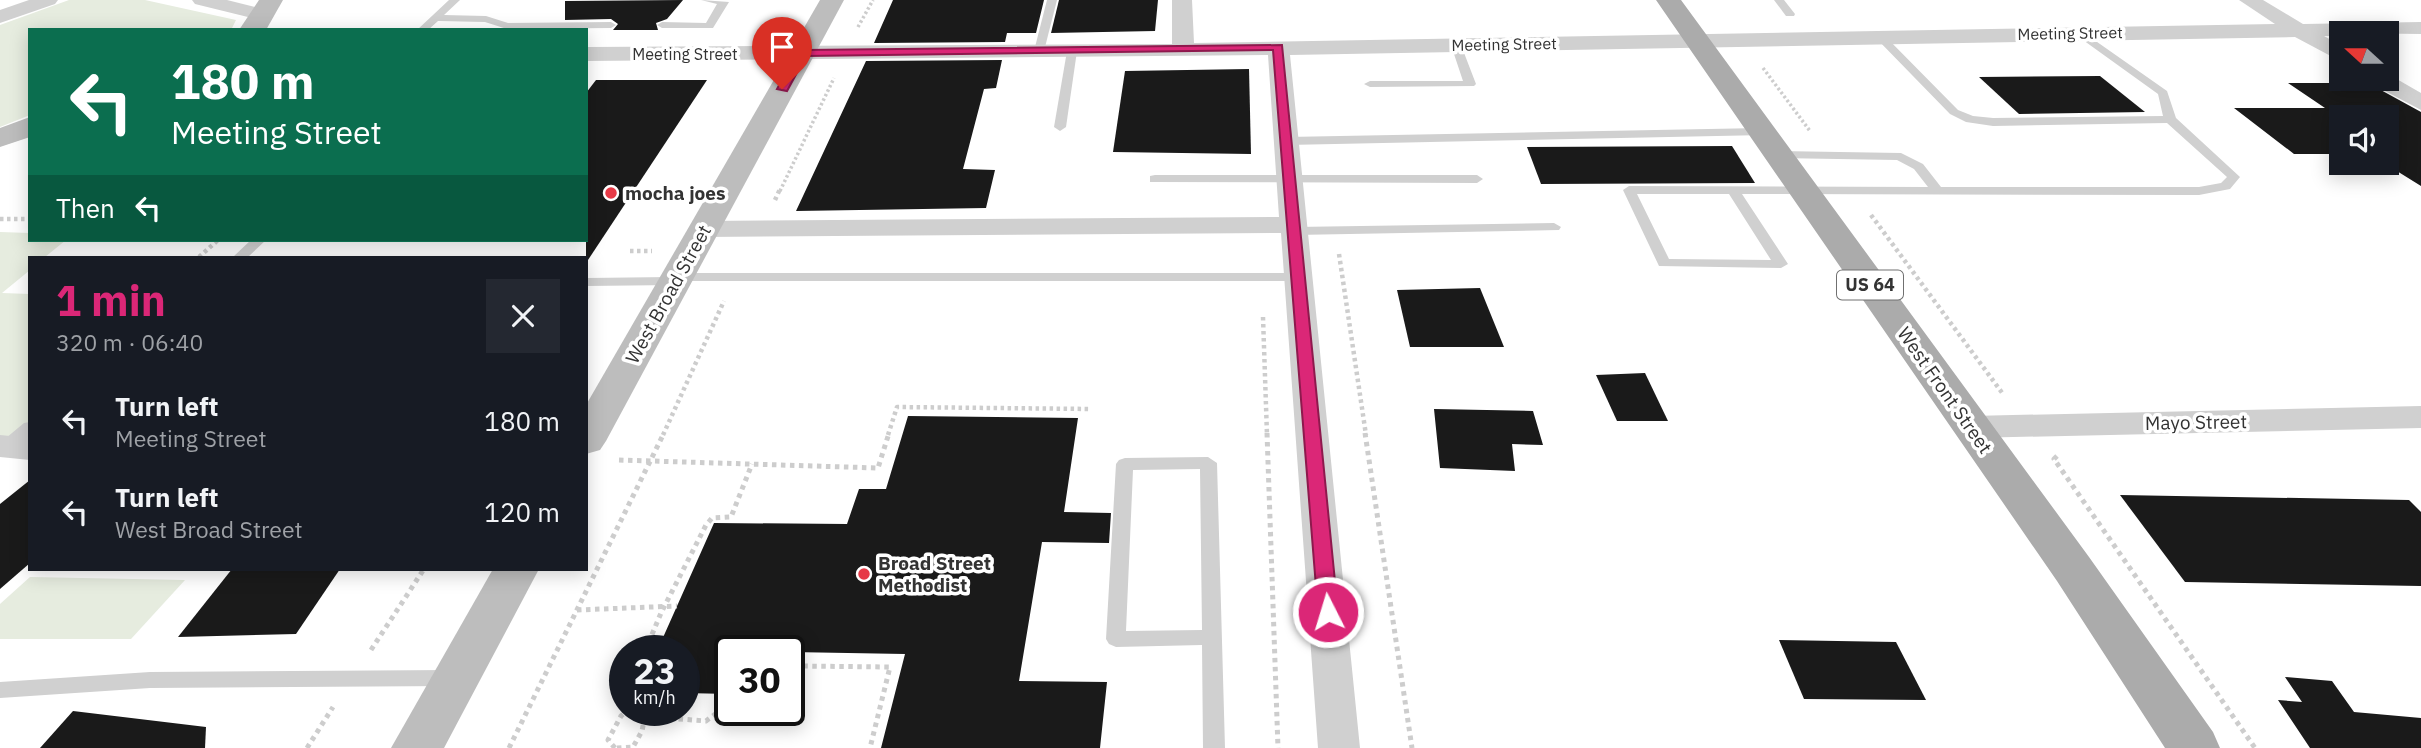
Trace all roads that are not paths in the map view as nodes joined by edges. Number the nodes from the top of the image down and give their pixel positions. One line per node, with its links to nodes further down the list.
1 (48, 0): 13 (street)
2 (202, 0): 12 (street)
3 (455, 0): 14 (lane)
4 (706, 0): 16 (lane)
5 (832, 0): 29 (street, West Broad Street)
6 (1052, 0): 27 (lane)
7 (1182, 0): 26 (street)
8 (1668, 0): 22 (main road, West Front Street / US 64)
9 (1779, 0): 11 (lane)
10 (2249, 0): 19 (street)
11 (1790, 14)
12 (263, 15)
13 (0, 17)
14 (436, 18): 15 (lane); 17 (lane)
15 (611, 25)
16 (662, 26)
17 (424, 28)
18 (2421, 28): 19 (street, Meeting Street)
19 (2298, 30): 20 (street, Meeting Street); 25 (street)
20 (2080, 33): 21 (street, Meeting Street); 34 (lane)
21 (1879, 36): 22 (street, Meeting Street); 34 (lane)
22 (1695, 39): 23 (street, Meeting Street); 39 (main road, West Front Street / US 64)
23 (1456, 45): 24 (street, Meeting Street); 31 (lane)
24 (1278, 47): 26 (street, Meeting Street); 38 (street)
25 (2329, 48)
26 (1183, 50): 28 (street, Meeting Street)
27 (1039, 51): 28 (street, Meeting Street); 29 (street, Meeting Street)
28 (1072, 51): 36 (lane)
29 (803, 53): 30 (street, Meeting Street); 48 (street, West Broad Street)
30 (588, 54)
31 (1370, 84)
32 (2399, 90): 33 (street)
33 (2421, 103)
34 (2170, 119): 44 (lane)
35 (28, 127): 37 (street)
36 (1060, 127)
37 (0, 138)
38 (1287, 141): 39 (lane); 40 (street)
39 (1769, 143): 43 (main road, West Front Street / US 64); 44 (lane)
40 (1290, 178): 41 (lane); 42 (lane); 47 (street)
41 (1155, 179)
42 (1477, 179)
43 (1802, 189): 44 (lane); 45 (lane); 55 (main road, West Front Street / US 64)
44 (1936, 189)
45 (1732, 190): 45 (lane)
46 (1554, 227): 47 (lane)
47 (1294, 228): 48 (street); 51 (street)
48 (704, 229): 52 (street, West Broad Street)
49 (257, 242): 50 (lane)
50 (241, 256)
51 (1298, 277): 52 (lane); 63 (street)
52 (677, 279): 53 (lane); 56 (street, West Broad Street)
53 (588, 282)
54 (2421, 417): 55 (street, Mayo Street)
55 (1971, 427): 64 (main road, West Front Street / US 64)
56 (599, 451)
57 (515, 571): 59 (street)
58 (1211, 637): 58 (lane); 62 (lane)
59 (456, 678): 60 (lane); 61 (street)
60 (0, 690)
61 (417, 748)
62 (1214, 748)
63 (1339, 748)
64 (2194, 748)

